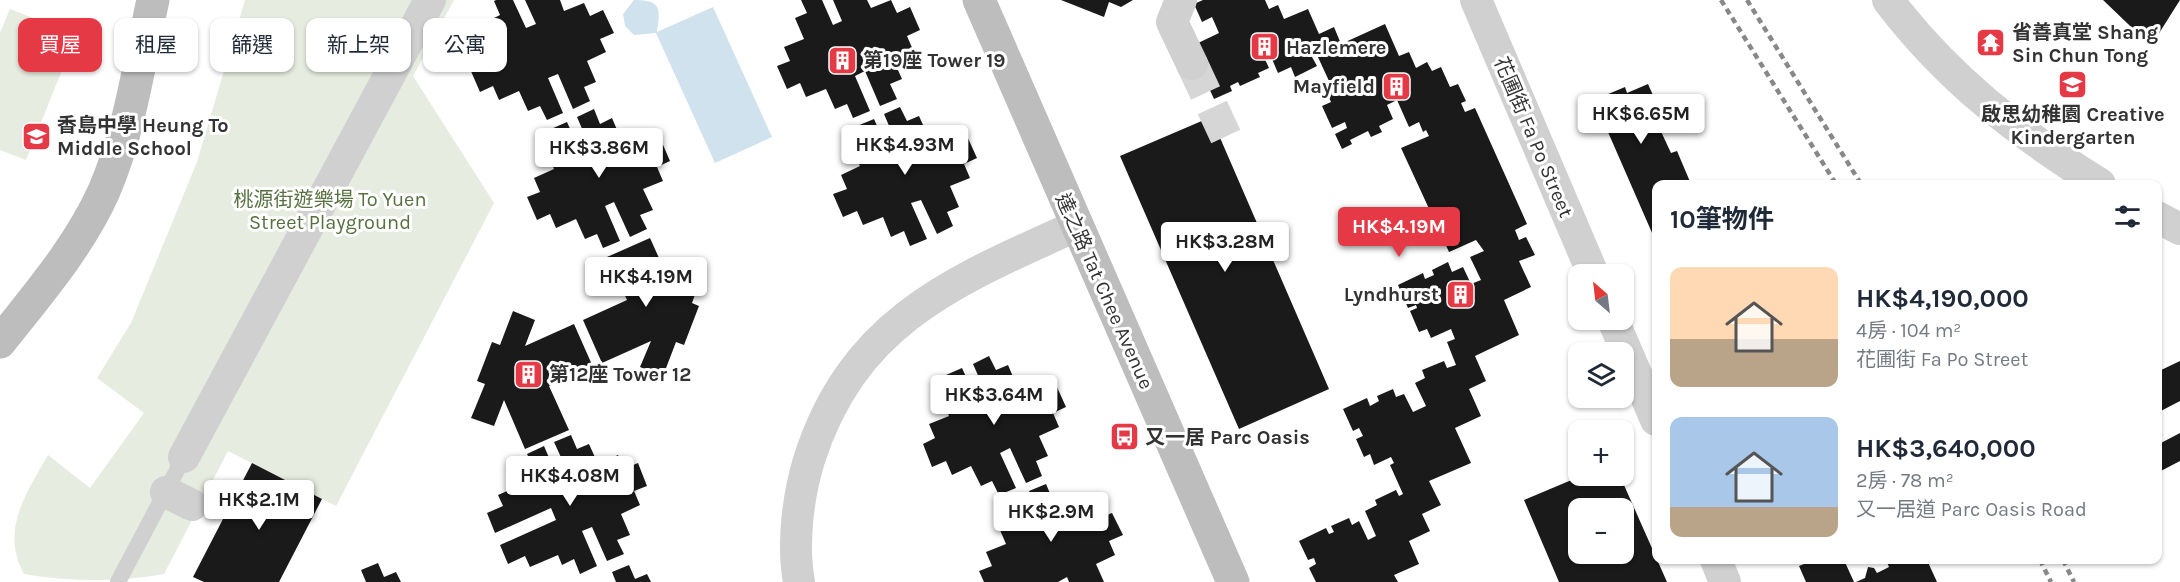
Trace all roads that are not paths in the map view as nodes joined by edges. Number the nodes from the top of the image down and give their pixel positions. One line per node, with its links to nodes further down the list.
1 (153, 0): 14 (main road)
2 (430, 0): 16 (street)
3 (979, 0): 10 (main road, 達之路 Tat Chee Avenue)
4 (1181, 0): 7 (street)
5 (1476, 0): 12 (street, 花圃街 Fa Po Street)
6 (1888, 0): 8 (street)
7 (1192, 64)
8 (2094, 180)
9 (2162, 220): 11 (street)
10 (1076, 226): 19 (street); 20 (main road, 達之路 Tat Chee Avenue)
11 (2180, 230)
12 (1589, 264)
13 (1617, 330): 15 (street)
14 (0, 342)
15 (1652, 411)
16 (184, 457): 18 (lane)
17 (1718, 564): 21 (street)
18 (118, 582)
19 (799, 582)
20 (1233, 582)
21 (1725, 582)

